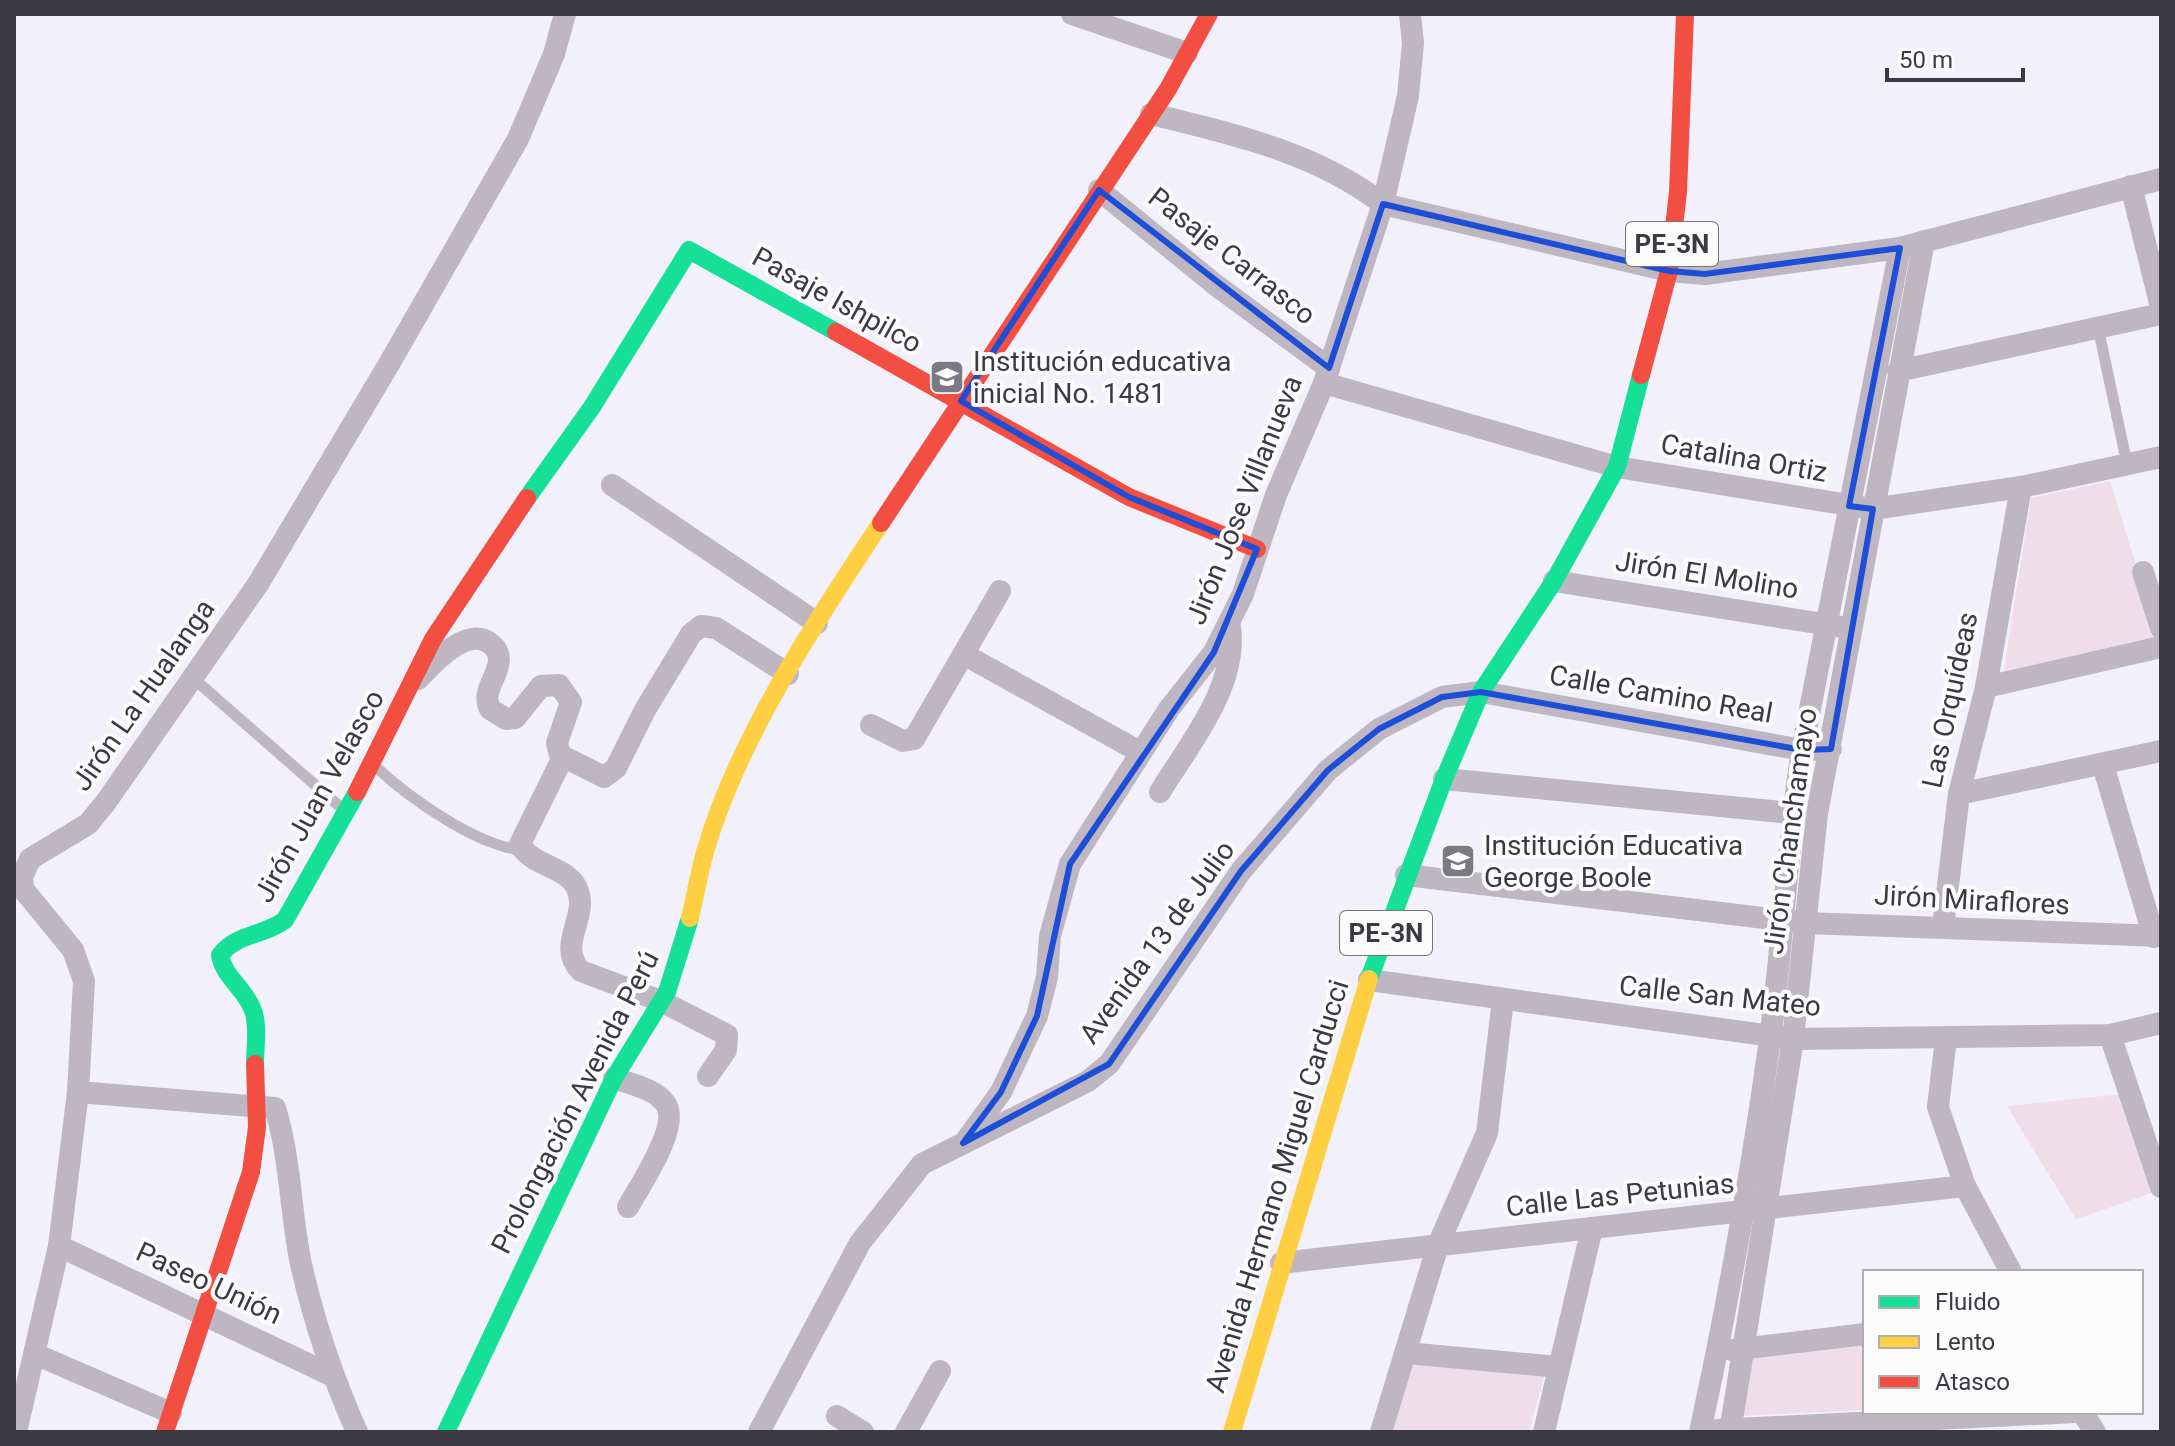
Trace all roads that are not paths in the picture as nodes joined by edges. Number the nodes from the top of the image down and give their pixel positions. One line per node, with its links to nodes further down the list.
1 (565, 14): 41 (street, Jirón La Hualanga)
2 (1072, 14): 6 (street)
3 (1209, 14): 6 (main road, Prolongación Avenida Perú)
4 (1410, 14): 11 (street, Jirón Jose Villanueva)
5 (1685, 14): 15 (main road, Avenida Hermano Miguel Carducci / PE-3N)
6 (1187, 53): 7 (main road, Prolongación Avenida Perú)
7 (1151, 114): 10 (main road, Prolongación Avenida Perú); 11 (street)
8 (2161, 179): 9 (street)
9 (2131, 186): 12 (street); 16 (street)
10 (1099, 190): 20 (street, Pasaje Carrasco); 21 (main road, Prolongación Avenida Perú)
11 (1383, 204): 15 (street); 20 (street, Jirón Jose Villanueva)
12 (1924, 241): 13 (street); 19 (street, Jirón Chanchamayo)
13 (1900, 248): 15 (street); 27 (street, Jirón Chanchamayo)
14 (689, 250): 21 (main road, Pasaje Ishpilco); 43 (main road, Jirón Juan Velasco)
15 (1669, 271): 24 (main road, Avenida Hermano Miguel Carducci / PE-3N)
16 (2161, 307)
17 (2161, 314): 18 (street)
18 (2098, 327): 19 (street); 23 (lane)
19 (1898, 371): 28 (street, Jirón Chanchamayo)
20 (1326, 376): 24 (street, Catalina Ortiz); 29 (street, Jirón Jose Villanueva)
21 (961, 401): 29 (main road, Pasaje Ishpilco); 33 (main road, Prolongación Avenida Perú)
22 (2161, 457): 23 (street, Catalina Ortiz)
23 (2127, 464): 26 (street, Catalina Ortiz)
24 (1617, 467): 27 (street, Catalina Ortiz); 31 (main road, Avenida Hermano Miguel Carducci / PE-3N)
25 (612, 485): 33 (street)
26 (2021, 487): 28 (street, Catalina Ortiz); 42 (street, Las Orquídeas)
27 (1849, 506): 28 (street, Catalina Ortiz); 34 (street, Jirón Chanchamayo)
28 (1873, 509): 36 (street, Jirón Chanchamayo)
29 (1257, 549): 35 (street, Jirón Jose Villanueva)
30 (2143, 572): 37 (street)
31 (1554, 581): 34 (street, Jirón El Molino); 44 (main road, Avenida Hermano Miguel Carducci / PE-3N)
32 (1000, 591): 39 (street)
33 (817, 623): 40 (main road, Prolongación Avenida Perú)
34 (1828, 624): 36 (street, Jirón El Molino); 47 (street, Jirón Chanchamayo)
35 (1230, 627): 49 (street, Jirón Jose Villanueva); 54 (street)
36 (1851, 628): 46 (street, Jirón Chanchamayo)
37 (2161, 628)
38 (2161, 647): 42 (street)
39 (965, 655): 45 (street); 49 (street)
40 (788, 674): 50 (street); 66 (main road, Prolongación Avenida Perú)
41 (193, 678): 56 (lane); 74 (street, Jirón La Hualanga)
42 (1986, 687): 55 (street, Las Orquídeas)
43 (410, 688): 50 (street); 51 (main road, Jirón Juan Velasco)
44 (1481, 692): 47 (street, Calle Camino Real); 53 (main road, Avenida Hermano Miguel Carducci / PE-3N); 76 (street, Avenida 13 de Julio)
45 (871, 725)
46 (1831, 749): 47 (street, Calle Camino Real); 61 (street, Jirón Chanchamayo)
47 (1802, 750): 57 (street, Jirón Chanchamayo)
48 (2161, 751): 52 (street)
49 (1140, 752): 76 (street, Jirón Jose Villanueva)
50 (562, 759): 58 (street)
51 (373, 765): 56 (main road, Jirón Juan Velasco); 58 (lane)
52 (2103, 765): 55 (street); 63 (street)
53 (1444, 779): 57 (street); 59 (main road, Avenida Hermano Miguel Carducci / PE-3N)
54 (1160, 792)
55 (1959, 794): 62 (street, Las Orquídeas)
56 (347, 813): 75 (main road, Jirón Juan Velasco)
57 (1792, 813): 60 (street, Jirón Chanchamayo)
58 (523, 850): 66 (street)
59 (1406, 875): 60 (street, Jirón Miraflores); 64 (main road, Avenida Hermano Miguel Carducci / PE-3N)
60 (1781, 921): 61 (street, Jirón Miraflores); 69 (street, Jirón Chanchamayo)
61 (1805, 923): 62 (street, Jirón Miraflores); 71 (street, Jirón Chanchamayo)
62 (1943, 927): 63 (street, Jirón Miraflores)
63 (2157, 937)
64 (1369, 980): 65 (street, Calle San Mateo); 84 (main road, Avenida Hermano Miguel Carducci / PE-3N)
65 (1503, 1000): 69 (street, Calle San Mateo); 82 (street)
66 (661, 1001): 72 (street); 73 (main road, Prolongación Avenida Perú)
67 (2161, 1023): 68 (street, Calle San Mateo)
68 (2110, 1035): 70 (street, Calle San Mateo); 77 (street)
69 (1770, 1037): 71 (street, Calle San Mateo); 80 (street, Jirón Chanchamayo)
70 (1946, 1038): 71 (street, Calle San Mateo); 78 (street)
71 (1793, 1039): 80 (street, Jirón Chanchamayo)
72 (708, 1076)
73 (614, 1078): 79 (street); 103 (main road, Prolongación Avenida Perú)
74 (78, 1092): 75 (street); 83 (street, Jirón La Hualanga)
75 (266, 1106): 86 (main road, Jirón Juan Velasco); 94 (street)
76 (963, 1143): 104 (street, Avenida 13 de Julio)
77 (2160, 1179)
78 (1965, 1186): 80 (street, Calle Las Petunias); 85 (street)
79 (628, 1207)
80 (1754, 1210): 81 (street, Calle Las Petunias); 88 (street, Jirón Chanchamayo); 89 (street, Jirón Chanchamayo)
81 (1592, 1228): 82 (street, Calle Las Petunias); 92 (street)
82 (1438, 1245): 84 (street, Calle Las Petunias); 90 (street)
83 (59, 1246): 86 (street, Paseo Unión); 91 (street, Jirón La Hualanga)
84 (1281, 1263): 107 (main road, Avenida Hermano Miguel Carducci / PE-3N)
85 (2010, 1270)
86 (203, 1312): 94 (street, Paseo Unión); 98 (main road, Jirón Juan Velasco)
87 (1863, 1334): 88 (street)
88 (1744, 1349): 89 (street); 101 (street, Jirón Chanchamayo)
89 (1719, 1351): 100 (street, Jirón Chanchamayo)
90 (1406, 1353): 92 (street); 108 (street)
91 (35, 1354): 98 (street); 99 (street, Jirón La Hualanga)
92 (1559, 1367): 109 (street)
93 (940, 1371): 106 (street)
94 (333, 1376): 102 (street)
95 (2039, 1414): 101 (street)
96 (2083, 1414): 110 (street)
97 (837, 1416): 105 (street)
98 (168, 1422)
99 (16, 1430)
100 (1700, 1431): 101 (street)
101 (1730, 1431)
102 (357, 1432)
103 (446, 1432)
104 (759, 1432)
105 (863, 1432)
106 (906, 1432)
107 (1232, 1432)
108 (1381, 1432)
109 (1544, 1432)
110 (2095, 1432)

